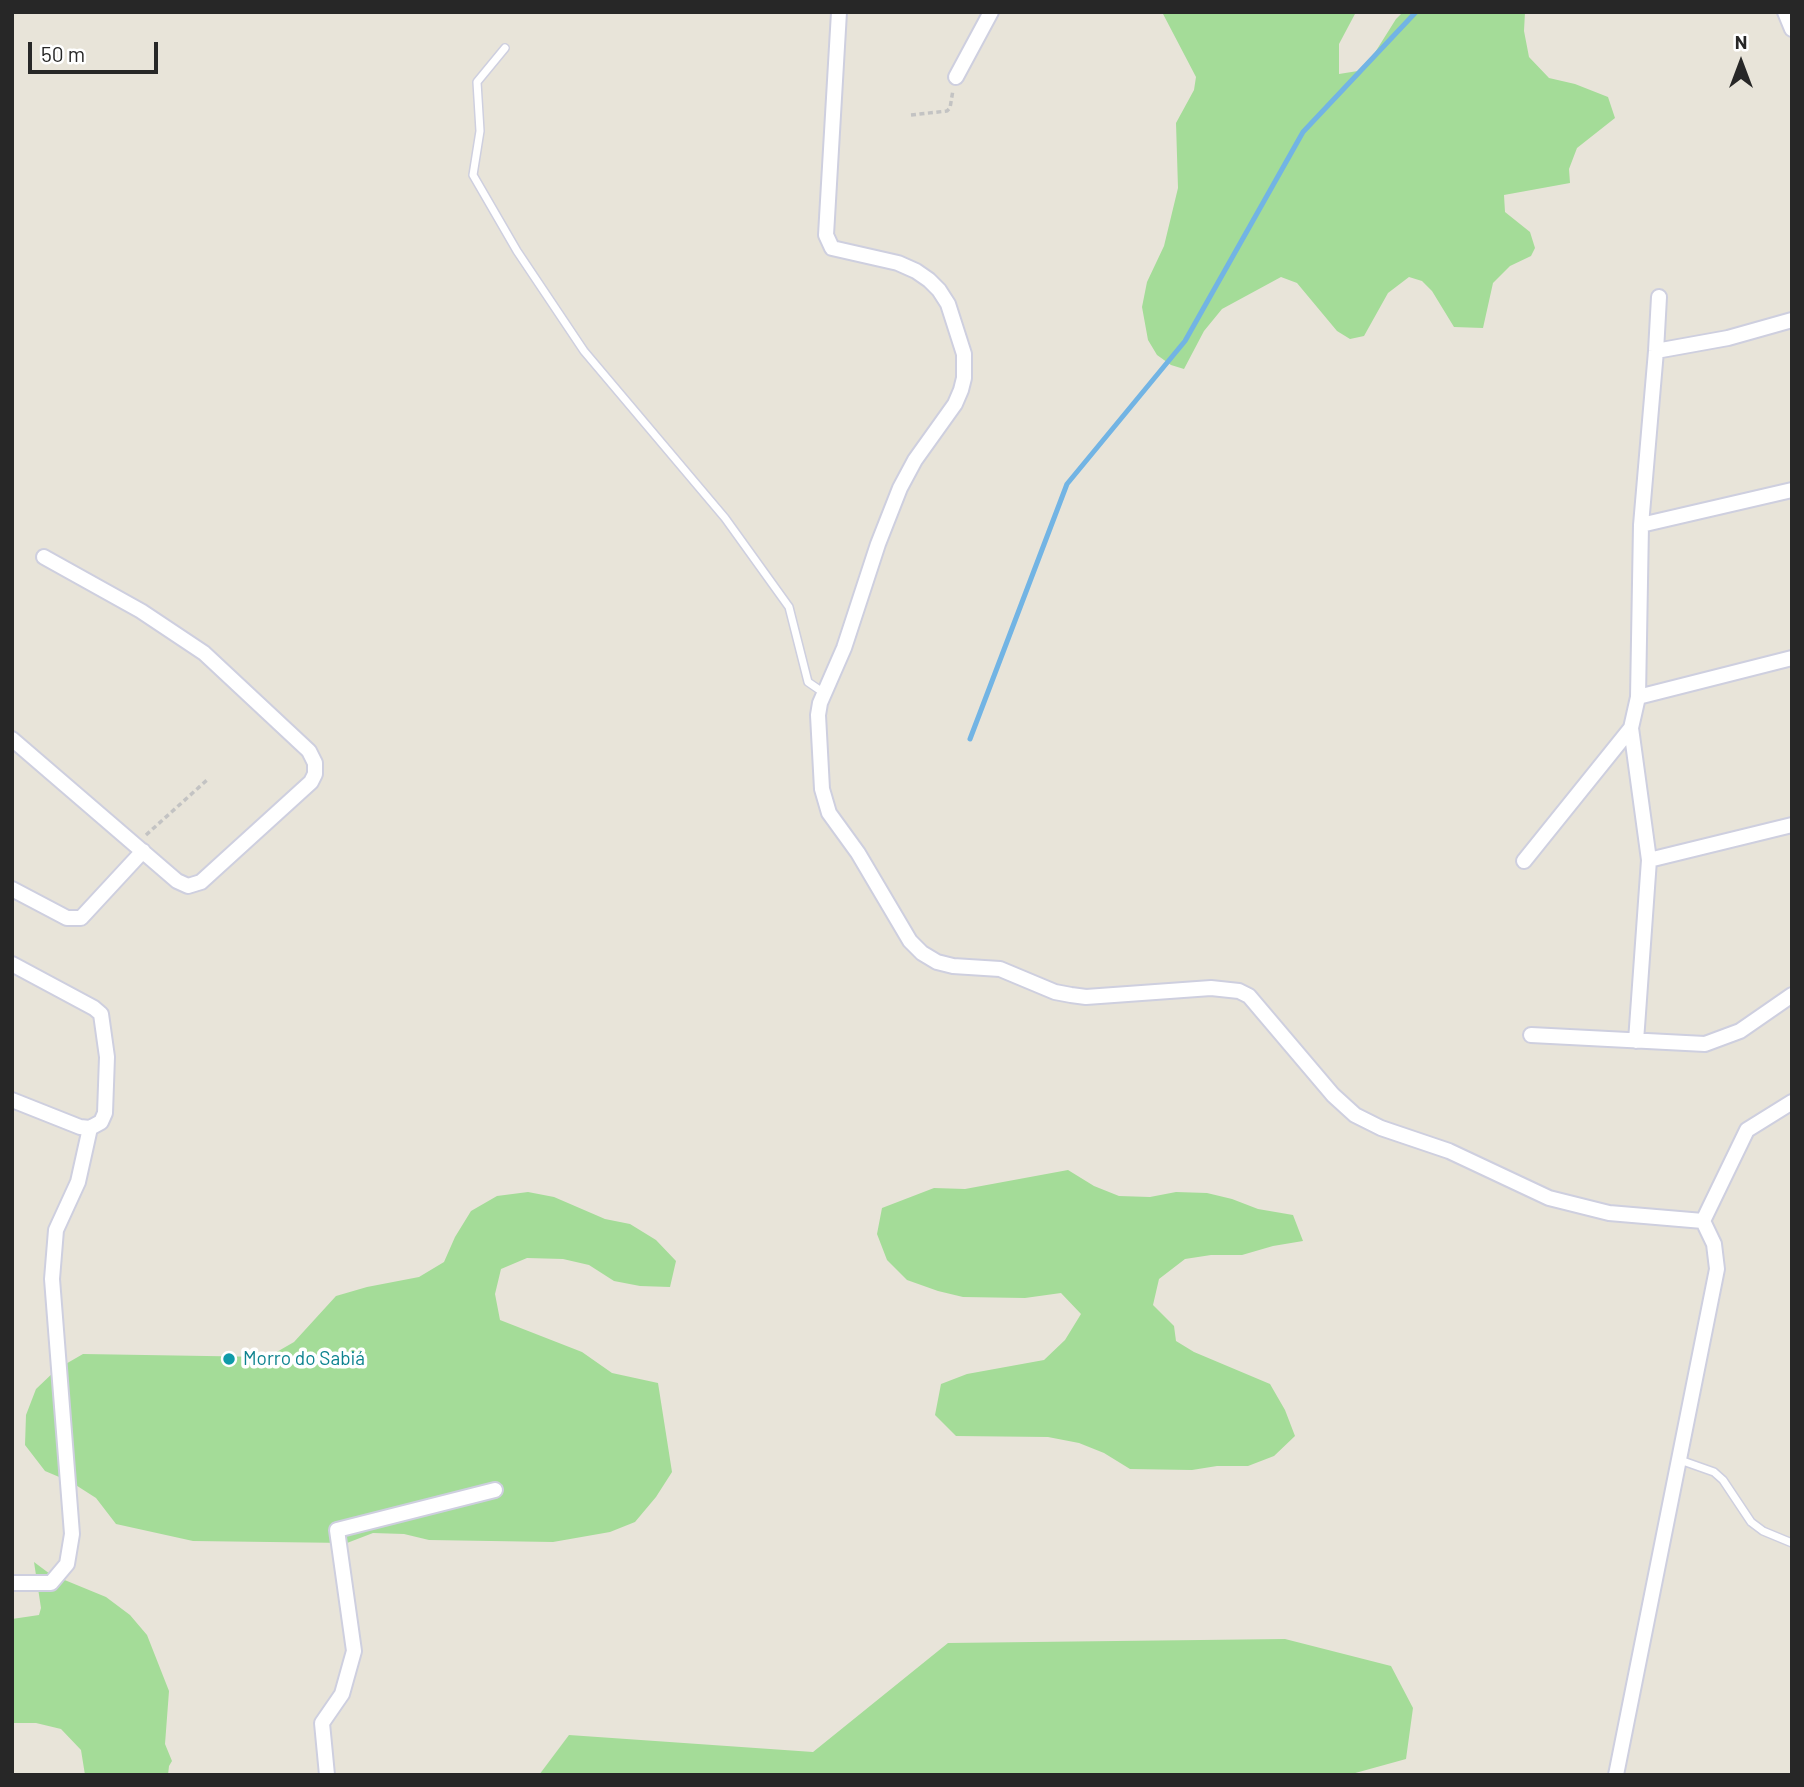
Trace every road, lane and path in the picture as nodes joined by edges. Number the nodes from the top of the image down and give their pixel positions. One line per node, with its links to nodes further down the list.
1 (839, 12): 15 (street)
2 (991, 12): 6 (street)
3 (1785, 12): 4 (street)
4 (1792, 29)
5 (505, 48): 15 (lane)
6 (956, 77): 7 (path)
7 (911, 115)
8 (1659, 297): 10 (street)
9 (1792, 320): 10 (street)
10 (1657, 351): 12 (street)
11 (1792, 490): 12 (street)
12 (1641, 525): 16 (street)
13 (44, 557): 21 (street)
14 (1792, 658): 16 (street)
15 (824, 693): 32 (street)
16 (1638, 697): 17 (street)
17 (1630, 729): 22 (street); 23 (street)
18 (12, 739): 21 (street)
19 (207, 780): 21 (path)
20 (1792, 825): 22 (street)
21 (139, 848): 24 (street)
22 (1648, 860): 28 (street)
23 (1524, 861)
24 (12, 889)
25 (12, 964): 31 (street)
26 (1792, 995): 28 (street)
27 (1531, 1035): 28 (street)
28 (1636, 1041)
29 (12, 1100): 31 (street)
30 (1792, 1102): 32 (street)
31 (90, 1128): 36 (street)
32 (1703, 1221): 33 (street)
33 (1679, 1460): 35 (lane); 38 (street)
34 (495, 1490): 37 (street)
35 (1792, 1543)
36 (12, 1583)
37 (327, 1775)
38 (1616, 1775)

